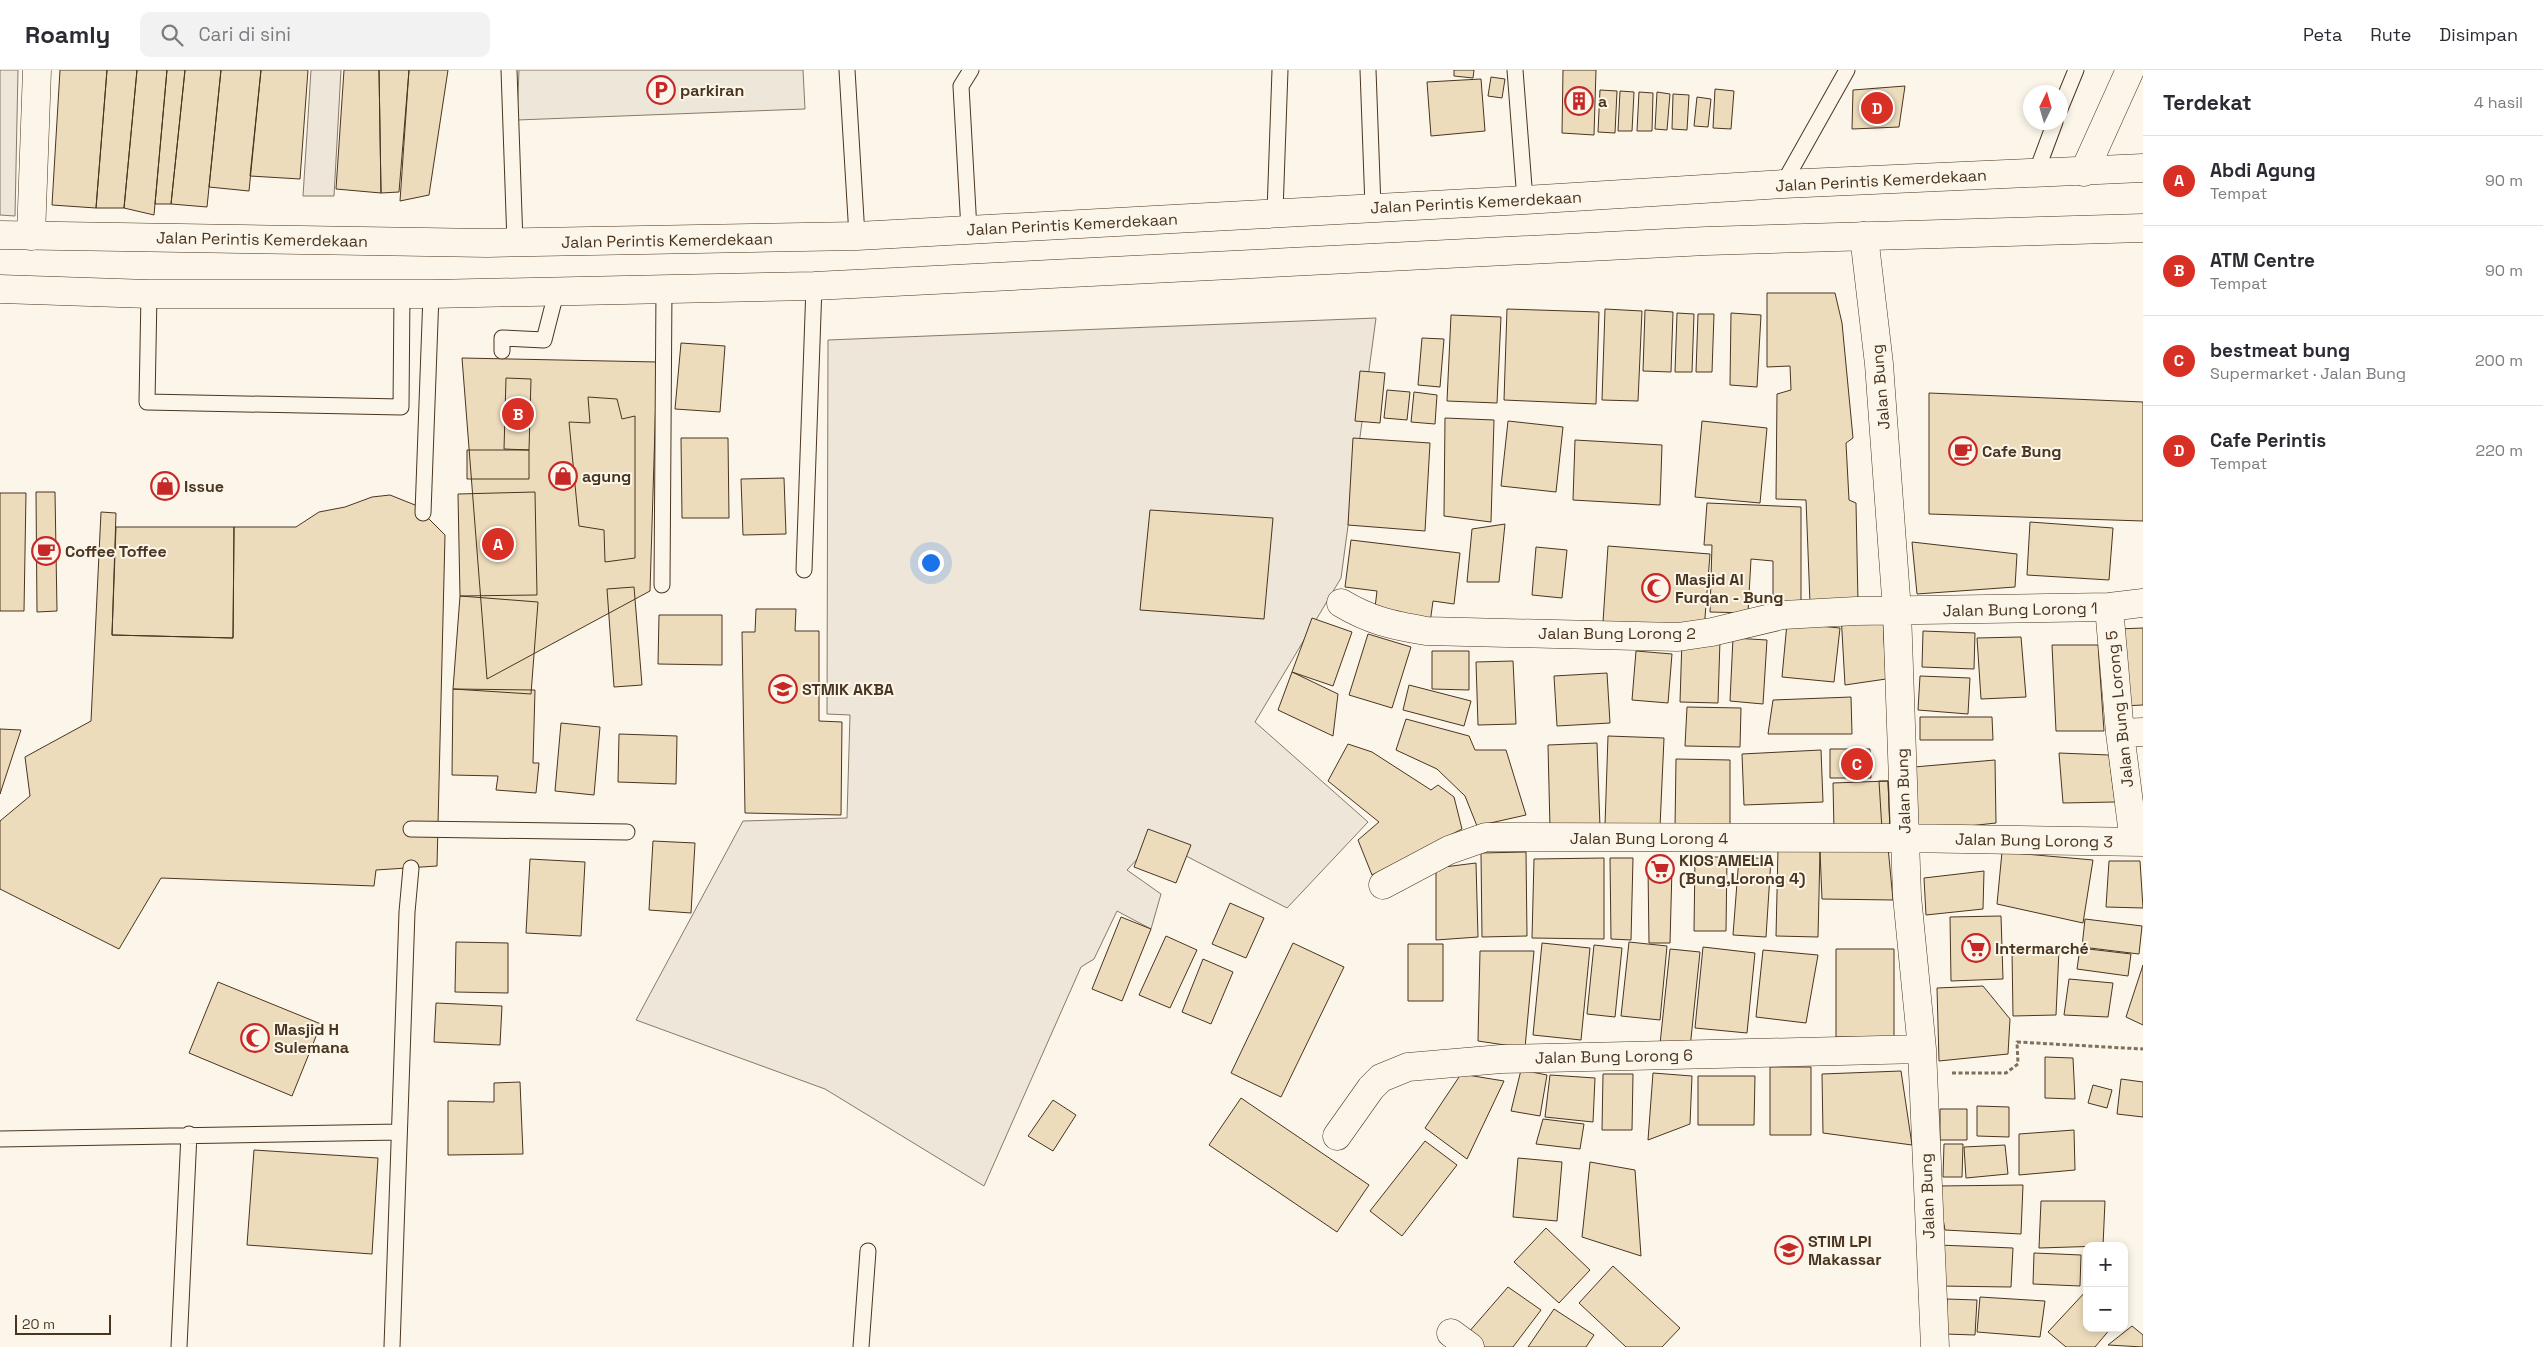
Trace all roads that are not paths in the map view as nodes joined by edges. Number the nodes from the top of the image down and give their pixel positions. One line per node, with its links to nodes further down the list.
1 (37, 70): 23 (main road)
2 (509, 70): 26 (lane)
3 (847, 70): 24 (lane)
4 (1280, 70): 19 (lane)
5 (1368, 70): 18 (lane)
6 (1515, 70): 17 (lane)
7 (1847, 70): 16 (lane)
8 (2076, 70): 11 (lane)
9 (2130, 70): 14 (main road)
10 (970, 71): 21 (lane)
11 (2068, 90)
12 (2052, 130): 15 (lane)
13 (2143, 168): 14 (main road, Jalan Perintis Kemerdekaan)
14 (2084, 172): 15 (main road, Jalan Perintis Kemerdekaan)
15 (2036, 173): 16 (main road, Jalan Perintis Kemerdekaan)
16 (1783, 184): 17 (main road, Jalan Perintis Kemerdekaan)
17 (1525, 200): 18 (main road, Jalan Perintis Kemerdekaan)
18 (1373, 207): 19 (main road, Jalan Perintis Kemerdekaan)
19 (1275, 212): 21 (main road, Jalan Perintis Kemerdekaan)
20 (2143, 228): 25 (main road)
21 (969, 230): 24 (main road, Jalan Perintis Kemerdekaan)
22 (0, 235): 23 (main road, Jalan Perintis Kemerdekaan)
23 (31, 236): 26 (main road, Jalan Perintis Kemerdekaan)
24 (857, 236): 26 (main road, Jalan Perintis Kemerdekaan)
25 (1864, 236): 27 (main road); 41 (main road, Jalan Bung)
26 (515, 243)
27 (814, 286): 28 (main road); 36 (lane)
28 (664, 287): 31 (main road); 37 (lane)
29 (0, 289): 32 (main road)
30 (402, 292): 32 (main road); 32 (lane); 33 (main road)
31 (556, 293): 33 (main road); 34 (lane)
32 (149, 294)
33 (431, 294): 35 (lane)
34 (502, 351)
35 (423, 513)
36 (804, 570)
37 (662, 585)
38 (1342, 602): 41 (main road, Jalan Bung Lorong 2)
39 (2143, 603): 40 (main road, Jalan Bung Lorong 1)
40 (2109, 607): 41 (main road, Jalan Bung Lorong 1); 42 (main road, Jalan Bung Lorong 5)
41 (1897, 612): 45 (main road, Jalan Bung)
42 (2132, 732): 46 (main road, Jalan Bung Lorong 5)
43 (412, 829): 44 (lane)
44 (627, 832)
45 (1915, 838): 46 (main road, Jalan Bung Lorong 3); 48 (main road, Jalan Bung Lorong 4); 49 (main road, Jalan Bung)
46 (2138, 842)
47 (411, 868): 50 (lane)
48 (1383, 885)
49 (1922, 1049): 52 (main road, Jalan Bung Lorong 6); 58 (main road, Jalan Bung)
50 (399, 1132): 51 (lane); 56 (lane)
51 (189, 1134): 53 (lane); 55 (lane)
52 (1337, 1136)
53 (0, 1139)
54 (868, 1251): 57 (lane)
55 (179, 1347)
56 (392, 1347)
57 (861, 1347)
58 (1935, 1347)

